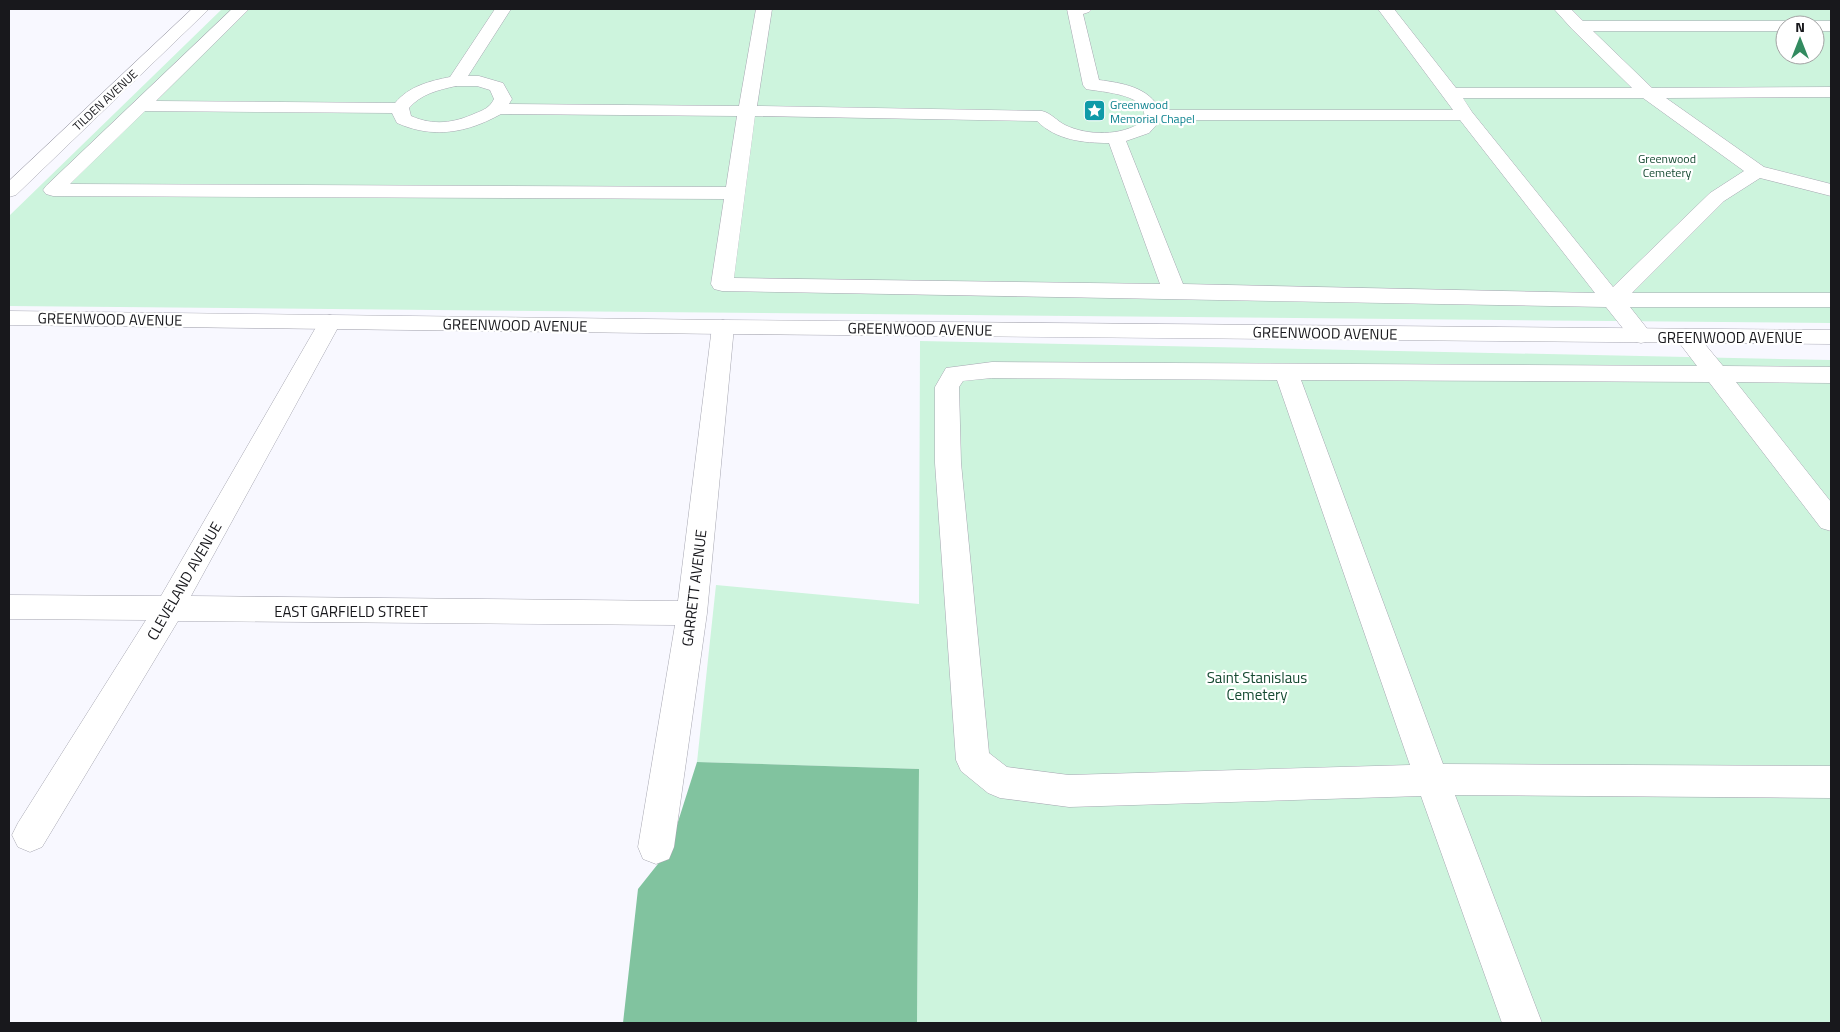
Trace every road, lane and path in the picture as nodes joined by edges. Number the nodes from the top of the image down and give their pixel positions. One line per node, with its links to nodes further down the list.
1 (201, 9): 23 (street, TILDEN AVENUE)
2 (241, 9): 14 (street)
3 (503, 9): 10 (street)
4 (764, 9): 17 (street)
5 (1073, 9): 18 (street)
6 (1386, 9): 11 (street)
7 (1562, 9): 8 (street)
8 (1578, 26): 9 (street); 13 (street)
9 (1775, 26)
10 (456, 81): 15 (street); 16 (street)
11 (1451, 92): 13 (street); 19 (street)
12 (1831, 92): 13 (street)
13 (1647, 94): 21 (street)
14 (140, 106): 15 (street); 24 (street)
15 (400, 108): 16 (street)
16 (498, 109): 17 (street)
17 (747, 111): 20 (street); 24 (street)
18 (1154, 115): 19 (street); 20 (street)
19 (1465, 115): 26 (street)
20 (1116, 138): 25 (street)
21 (1757, 171): 22 (street); 26 (street)
22 (1831, 190)
23 (9, 191)
24 (734, 193): 25 (street)
25 (1174, 291): 26 (street)
26 (1612, 300): 27 (street); 31 (street)
27 (1831, 300)
28 (9, 318): 29 (street, GREENWOOD AVENUE)
29 (330, 322): 30 (street, GREENWOOD AVENUE); 39 (street, CLEVELAND AVENUE)
30 (723, 327): 31 (street, GREENWOOD AVENUE); 40 (street, GARRETT AVENUE)
31 (1641, 336): 32 (street, GREENWOOD AVENUE)
32 (1686, 336): 33 (street, GREENWOOD AVENUE); 35 (street)
33 (1831, 337)
34 (1286, 372): 35 (street); 41 (street); 41 (street)
35 (1716, 374): 36 (street); 37 (street)
36 (1831, 375)
37 (1831, 521)
38 (9, 607): 39 (street, EAST GARFIELD STREET)
39 (168, 609): 40 (street, EAST GARFIELD STREET); 43 (street, CLEVELAND AVENUE)
40 (692, 613): 44 (street, GARRETT AVENUE)
41 (1432, 780): 42 (street); 45 (street)
42 (1831, 782)
43 (30, 835)
44 (656, 847)
45 (1522, 1023)

